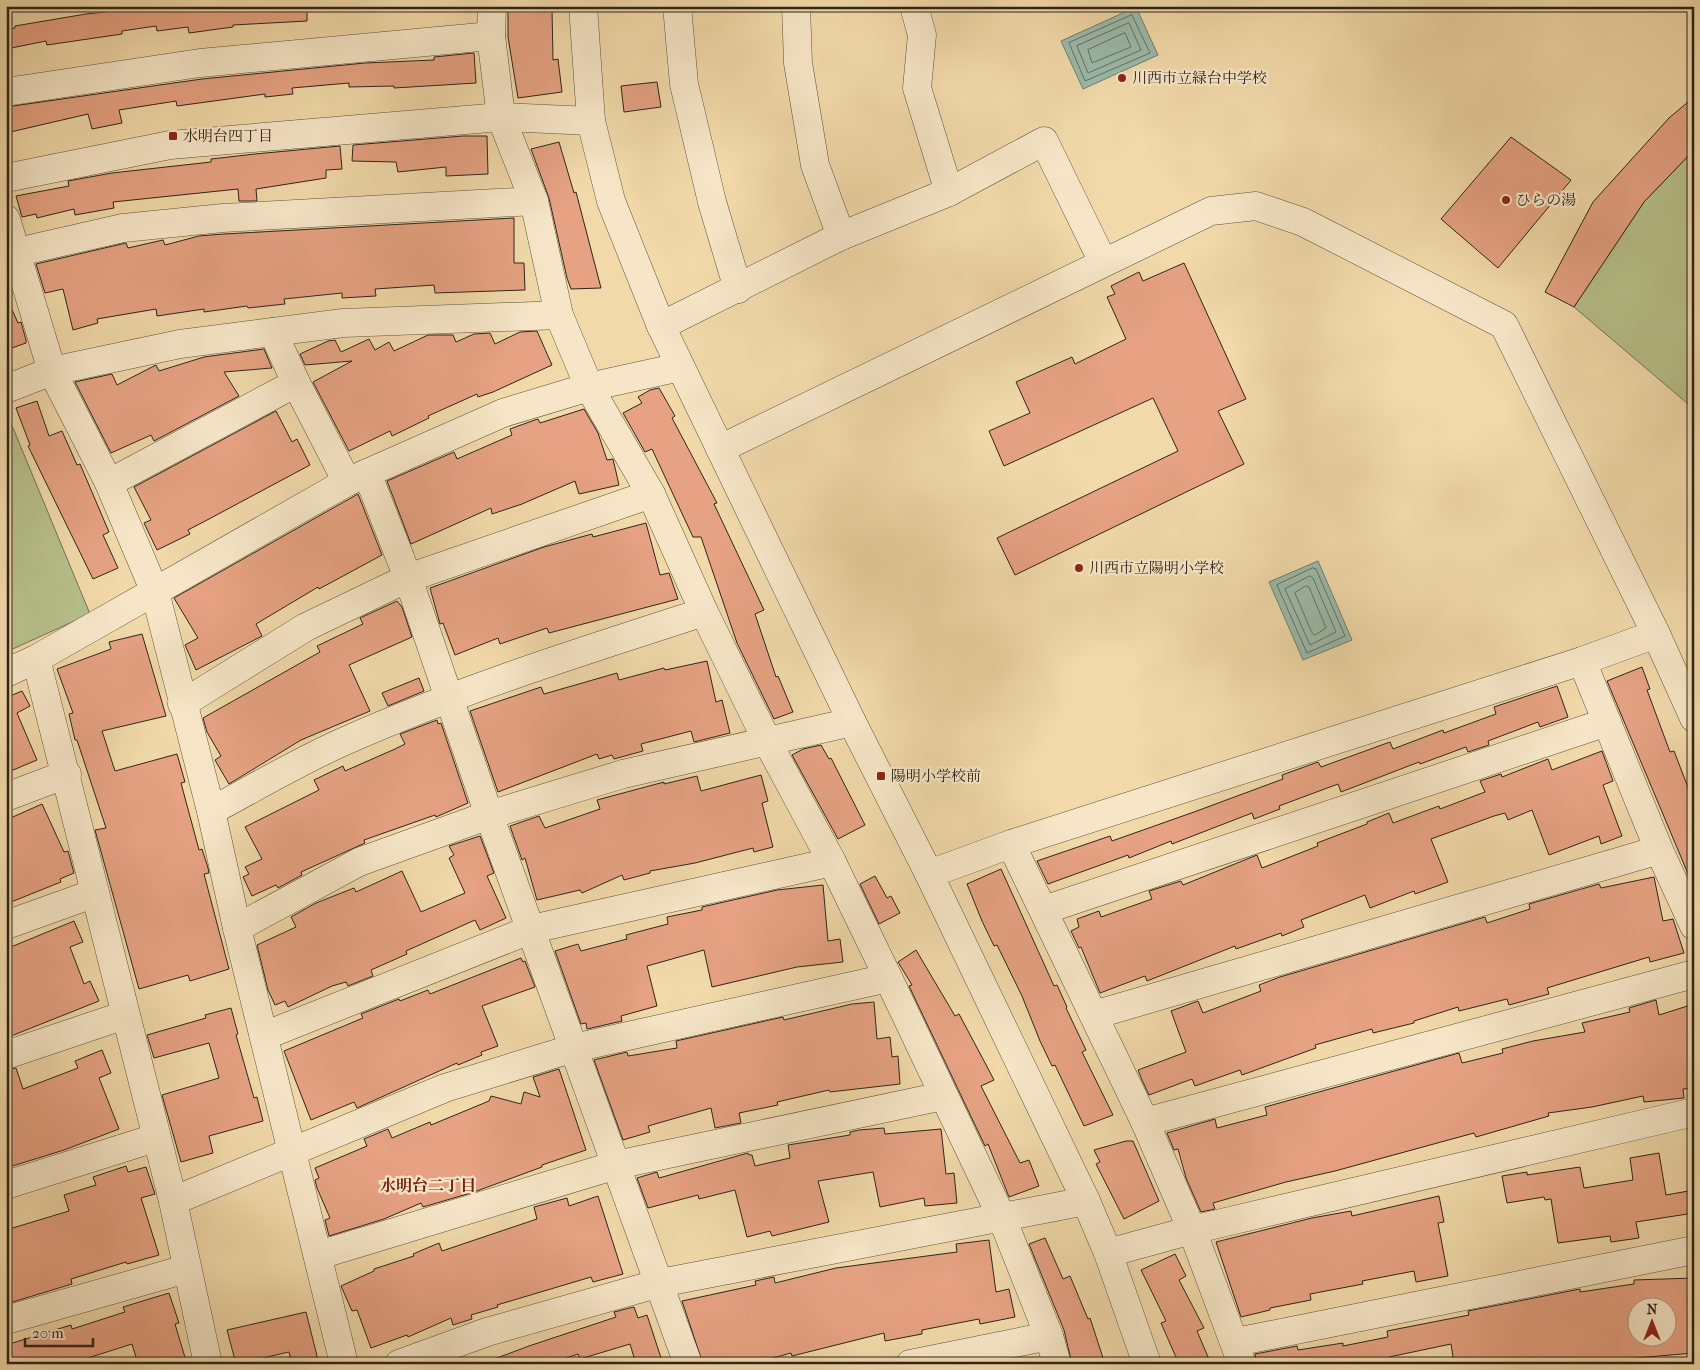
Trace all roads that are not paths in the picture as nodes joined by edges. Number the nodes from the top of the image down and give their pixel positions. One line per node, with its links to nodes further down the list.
1 (492, 6): 6 (street)
2 (583, 6): 9 (street)
3 (677, 6): 17 (street)
4 (796, 6): 14 (street)
5 (914, 6): 11 (street)
6 (491, 36): 7 (street); 8 (street)
7 (6, 92)
8 (501, 117): 9 (street); 10 (street); 12 (street)
9 (591, 121): 19 (street)
10 (6, 178)
11 (949, 192): 14 (street); 16 (street)
12 (534, 201): 15 (street); 18 (street)
13 (6, 219): 15 (street)
14 (841, 236): 17 (street)
15 (18, 252): 22 (street)
16 (1103, 262): 26 (street); 33 (street)
17 (738, 289): 19 (street)
18 (560, 315): 20 (street); 24 (street)
19 (661, 326): 21 (street)
20 (273, 332): 22 (street); 23 (street)
21 (680, 367): 24 (street); 26 (street)
22 (52, 371): 25 (street); 28 (street)
23 (296, 383): 27 (street); 28 (street)
24 (590, 387): 27 (street); 29 (street)
25 (6, 389)
26 (720, 449): 40 (street)
27 (357, 478): 30 (street); 31 (street)
28 (109, 483): 31 (street)
29 (651, 494): 30 (street); 32 (street)
30 (408, 578): 37 (street); 38 (street)
31 (155, 592): 34 (street); 38 (street)
32 (704, 612): 37 (street); 42 (street)
33 (1656, 634): 35 (street); 39 (street)
34 (36, 659): 36 (street); 43 (street)
35 (1582, 661): 41 (street); 47 (street)
36 (6, 673)
37 (449, 698): 45 (street); 46 (street)
38 (182, 704): 45 (street)
39 (1694, 718)
40 (852, 722): 42 (street); 50 (street)
41 (1607, 722): 48 (street); 52 (street)
42 (767, 740): 46 (street); 49 (street)
43 (66, 774): 44 (street); 51 (street)
44 (6, 797)
45 (211, 811): 55 (street)
46 (489, 815): 55 (street); 56 (street)
47 (1011, 844): 50 (street); 52 (street)
48 (1659, 850): 54 (street); 60 (street)
49 (832, 862): 56 (street); 58 (street)
50 (928, 874): 72 (street)
51 (95, 893): 53 (street); 59 (street)
52 (1044, 910): 60 (street)
53 (6, 926)
54 (1694, 926)
55 (236, 928): 61 (street)
56 (532, 929): 61 (street); 62 (street)
57 (1694, 974): 66 (street)
58 (888, 978): 62 (street); 64 (street)
59 (125, 1015): 63 (street); 67 (street)
60 (1094, 1016): 66 (street)
61 (264, 1036): 68 (street)
62 (574, 1048): 68 (street); 69 (street)
63 (6, 1055)
64 (943, 1096): 69 (street); 73 (street)
65 (1694, 1112): 74 (street)
66 (1145, 1122): 74 (street)
67 (155, 1138): 70 (street); 71 (street)
68 (292, 1152): 71 (street); 77 (street)
69 (616, 1165): 77 (street); 79 (street)
70 (6, 1186)
71 (172, 1201): 78 (street)
72 (1086, 1201): 73 (street); 76 (street)
73 (1002, 1218): 79 (street); 81 (street)
74 (1192, 1230): 76 (street); 82 (street)
75 (1694, 1250): 82 (street)
76 (1108, 1253): 89 (street)
77 (319, 1256): 84 (street)
78 (186, 1269): 80 (street); 83 (street)
79 (660, 1282): 85 (street); 86 (street)
80 (6, 1320)
81 (1049, 1336): 87 (street); 88 (street)
82 (1239, 1353)
83 (208, 1364)
84 (344, 1364)
85 (398, 1364)
86 (688, 1364)
87 (910, 1364)
88 (1057, 1364)
89 (1147, 1364)

